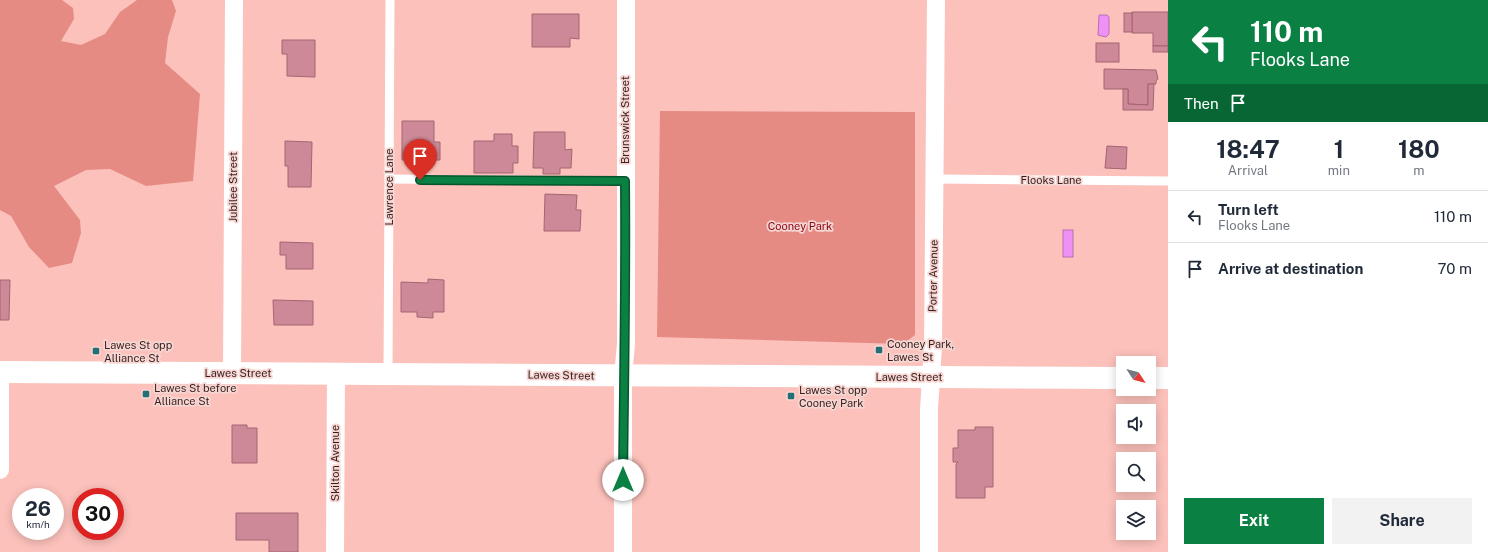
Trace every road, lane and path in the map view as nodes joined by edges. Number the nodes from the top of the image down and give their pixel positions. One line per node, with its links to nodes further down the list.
1 (234, 0): 10 (street, Jubilee Street)
2 (390, 0): 5 (lane, Lawrence Lane)
3 (626, 0): 7 (street, Brunswick Street)
4 (936, 0): 6 (street, Porter Avenue)
5 (389, 179): 7 (lane); 11 (lane, Lawrence Lane)
6 (934, 179): 8 (lane, Flooks Lane); 14 (street, Porter Avenue)
7 (625, 181): 13 (street, Brunswick Street)
8 (1168, 181)
9 (0, 372): 10 (street, Lawes Street); 18 (street)
10 (232, 373): 12 (street, Lawes Street)
11 (388, 373): 12 (street, Lawes Street); 13 (street, Lawes Street)
12 (336, 374): 19 (street, Skilton Avenue)
13 (623, 376): 14 (street, Lawes Street); 20 (street, Brunswick Street)
14 (931, 376): 15 (street, Lawes Street); 21 (street, Porter Avenue)
15 (1116, 378)
16 (1156, 378): 17 (street)
17 (1168, 378)
18 (0, 470)
19 (334, 552)
20 (623, 552)
21 (929, 552)

